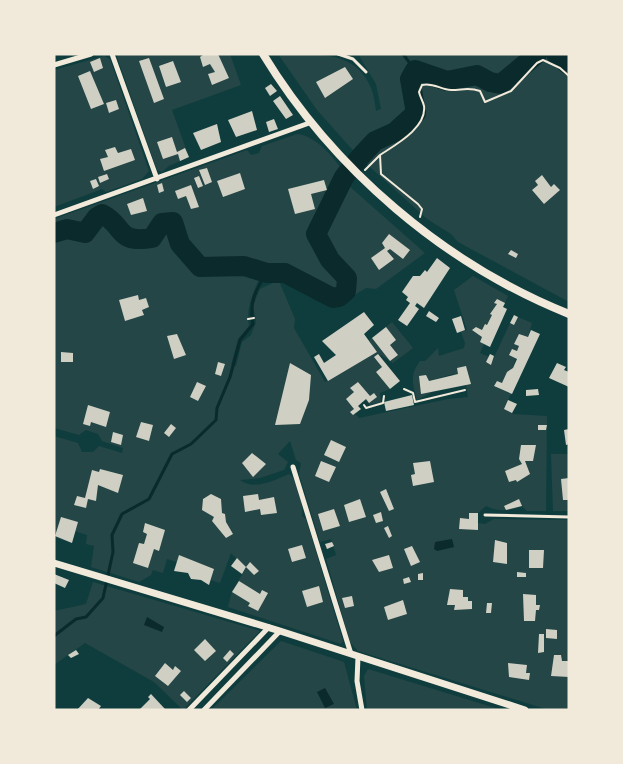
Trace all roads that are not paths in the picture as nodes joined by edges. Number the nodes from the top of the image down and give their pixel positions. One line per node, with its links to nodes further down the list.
1 (91, 54): 5 (street)
2 (112, 54): 8 (street)
3 (263, 54): 7 (main road)
4 (338, 54): 6 (lane)
5 (54, 65)
6 (366, 72)
7 (313, 122): 8 (street); 10 (main road)
8 (157, 179): 9 (street)
9 (54, 214)
10 (569, 314)
11 (293, 467): 17 (street)
12 (485, 515): 13 (lane)
13 (569, 517)
14 (54, 563): 15 (street)
15 (269, 627): 16 (street); 18 (street)
16 (280, 630): 17 (street); 19 (street)
17 (354, 655): 20 (street); 21 (street)
18 (189, 710)
19 (204, 710)
20 (362, 710)
21 (525, 710)

